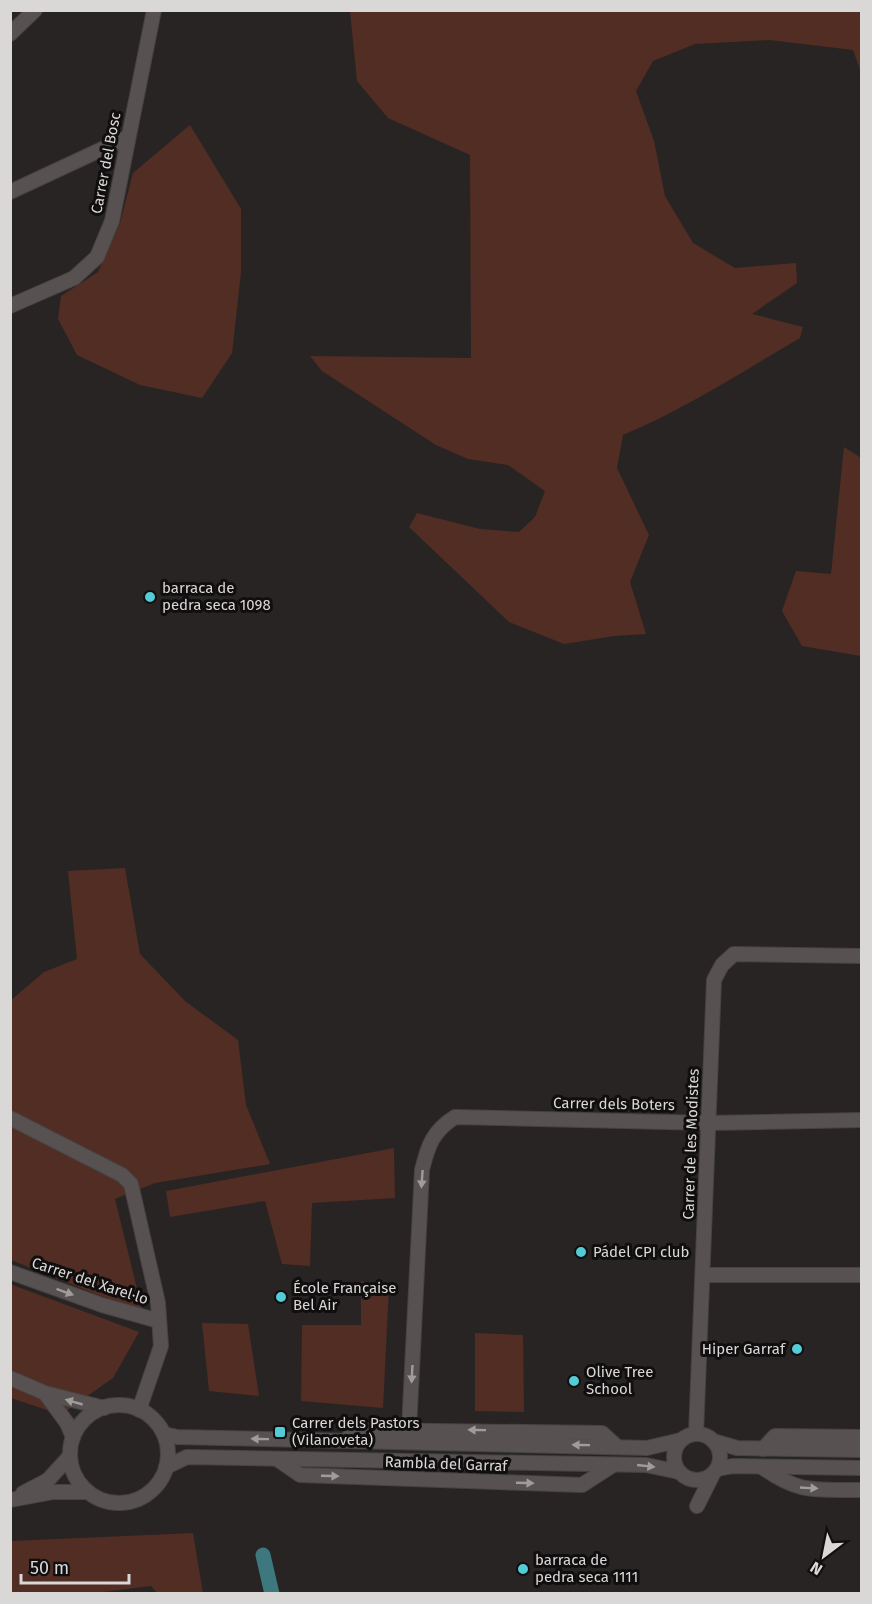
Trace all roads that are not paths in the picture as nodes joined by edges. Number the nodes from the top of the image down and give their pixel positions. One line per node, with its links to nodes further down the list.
1 (35, 10): 3 (street)
2 (154, 10): 4 (street, Carrer del Bosc)
3 (10, 34)
4 (128, 137): 5 (street); 6 (street, Carrer del Bosc)
5 (10, 192)
6 (10, 306)
7 (861, 956): 10 (street, Carrer de les Modistes)
8 (10, 1118): 14 (street)
9 (861, 1120): 10 (street, Carrer dels Boters)
10 (708, 1123): 12 (street, Carrer de les Modistes); 19 (street, Carrer dels Boters, one-way to 19)
11 (10, 1272): 14 (street, Carrer del Xarel·lo, one-way to 14)
12 (703, 1275): 13 (street); 20 (street, Carrer de les Modistes)
13 (861, 1275)
14 (159, 1321): 18 (street)
15 (10, 1378): 16 (street)
16 (45, 1394): 17 (street, one-way to 16); 22 (street)
17 (104, 1408): 18 (street); 22 (street)
18 (139, 1410): 21 (street)
19 (409, 1429): 24 (street, Rambla del Garraf); 27 (street, Rambla del Garraf, one-way to 19)
20 (696, 1434): 25 (street); 26 (street)
21 (170, 1435): 24 (street, Rambla del Garraf, one-way to 21); 33 (street)
22 (73, 1437): 30 (street)
23 (861, 1437): 28 (street)
24 (346, 1440): 27 (street, Rambla del Garraf, one-way to 24)
25 (681, 1440): 27 (street, Rambla del Garraf); 37 (street)
26 (713, 1441): 28 (street); 36 (street)
27 (615, 1445)
28 (763, 1449): 29 (street)
29 (861, 1450)
30 (70, 1456): 39 (street); 40 (street)
31 (277, 1459): 32 (street, Rambla del Garraf); 32 (street, Rambla del Garraf, one-way to 32); 33 (street, Rambla del Garraf)
32 (613, 1465): 37 (street, Rambla del Garraf, one-way to 37)
33 (166, 1467): 39 (street)
34 (762, 1467): 35 (street); 36 (street); 38 (street, one-way to 38)
35 (861, 1468)
36 (715, 1472): 37 (street); 37 (street)
37 (682, 1475)
38 (861, 1490)
39 (88, 1492): 40 (street)
40 (10, 1500)

